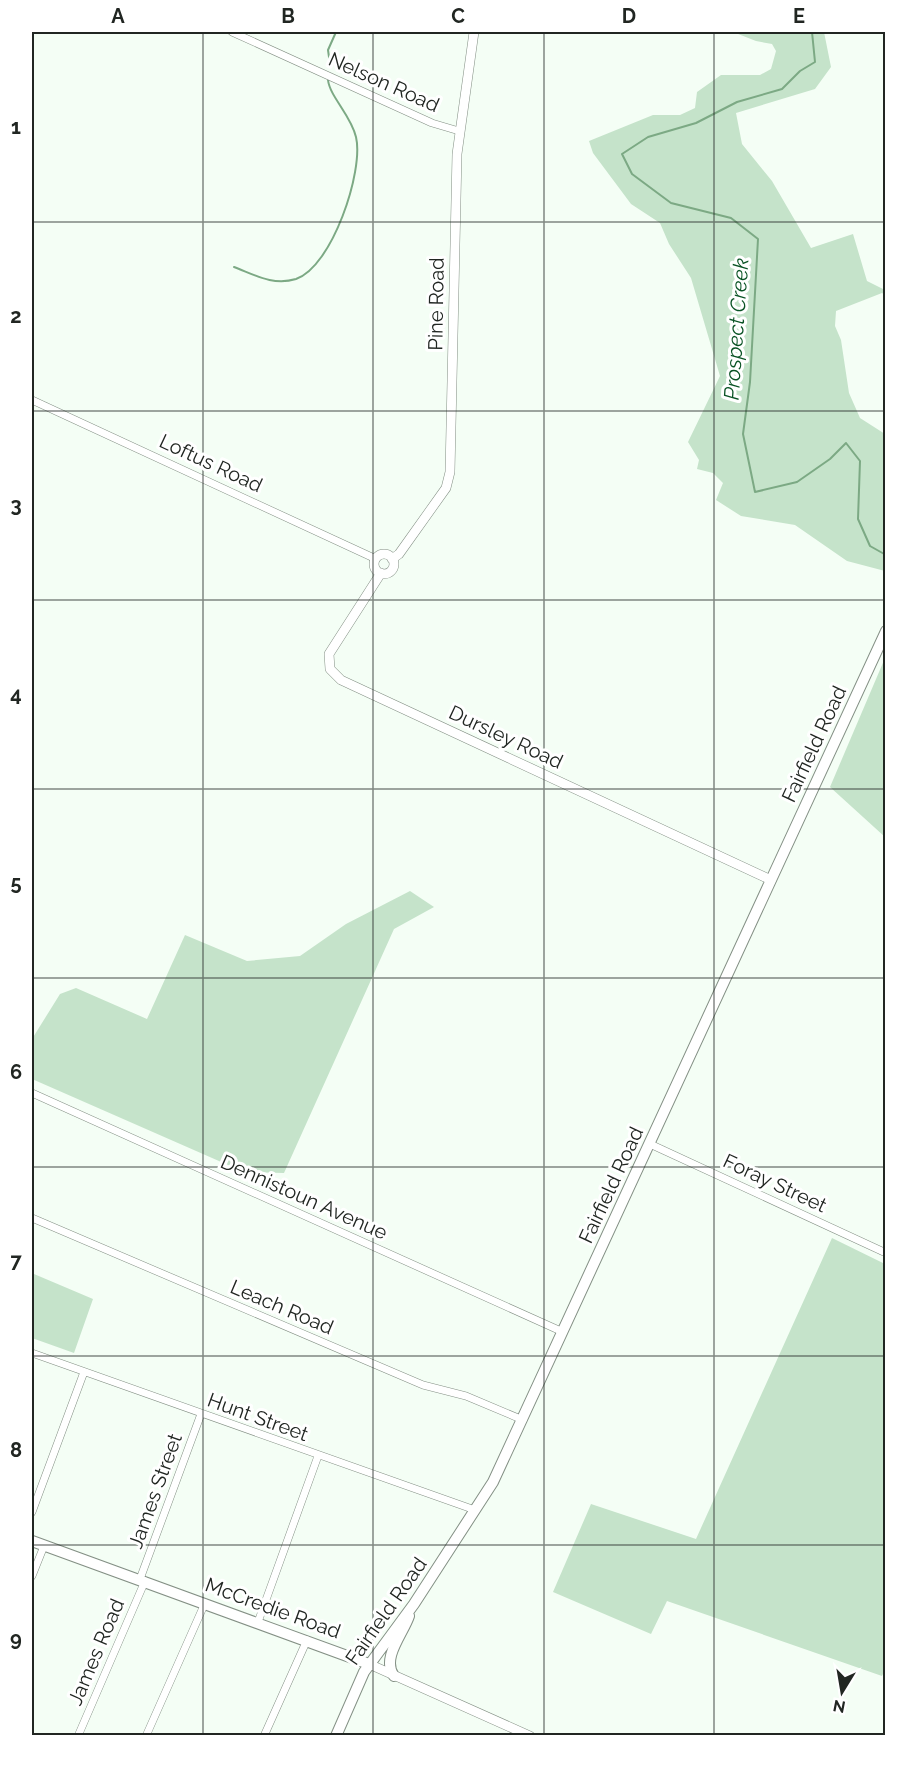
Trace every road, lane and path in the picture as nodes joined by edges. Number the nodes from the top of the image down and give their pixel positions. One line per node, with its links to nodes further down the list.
1 (232, 32): 3 (street, Nelson Road)
2 (474, 32): 3 (street, Pine Road)
3 (459, 130): 6 (street, Pine Road)
4 (32, 400): 5 (street, Loftus Road)
5 (376, 559): 6 (street); 7 (street)
6 (392, 559): 7 (street)
7 (381, 573): 9 (street, Dursley Road)
8 (885, 631): 9 (main road, Fairfield Road)
9 (771, 880): 11 (main road, Fairfield Road)
10 (32, 1093): 14 (street, Dennistoun Avenue)
11 (650, 1144): 13 (street, Foray Street); 14 (main road, Fairfield Road)
12 (32, 1218): 18 (street, Leach Road)
13 (885, 1253)
14 (563, 1332): 18 (main road, Fairfield Road)
15 (32, 1353): 16 (street, Hunt Street)
16 (84, 1372): 17 (street, Hunt Street); 21 (street)
17 (201, 1414): 19 (street, Hunt Street); 25 (street, James Street)
18 (523, 1420): 20 (main road, Fairfield Road)
19 (318, 1456): 20 (street, Hunt Street); 28 (street)
20 (475, 1510): 27 (main road, Fairfield Road)
21 (32, 1512)
22 (32, 1541): 23 (main road, McCredie Road)
23 (44, 1546): 24 (street); 25 (main road, McCredie Road)
24 (32, 1575)
25 (142, 1580): 26 (main road, McCredie Road); 32 (street, James Road)
26 (205, 1603): 28 (main road, McCredie Road); 33 (street)
27 (414, 1604): 30 (main road, Fairfield Road); 31 (main road)
28 (258, 1622): 29 (main road, McCredie Road)
29 (307, 1640): 30 (main road, McCredie Road); 34 (street)
30 (369, 1664): 31 (street, McCredie Road); 35 (main road, Fairfield Road)
31 (394, 1676): 36 (street, McCredie Road)
32 (78, 1736)
33 (146, 1736)
34 (264, 1736)
35 (336, 1736)
36 (531, 1736)

